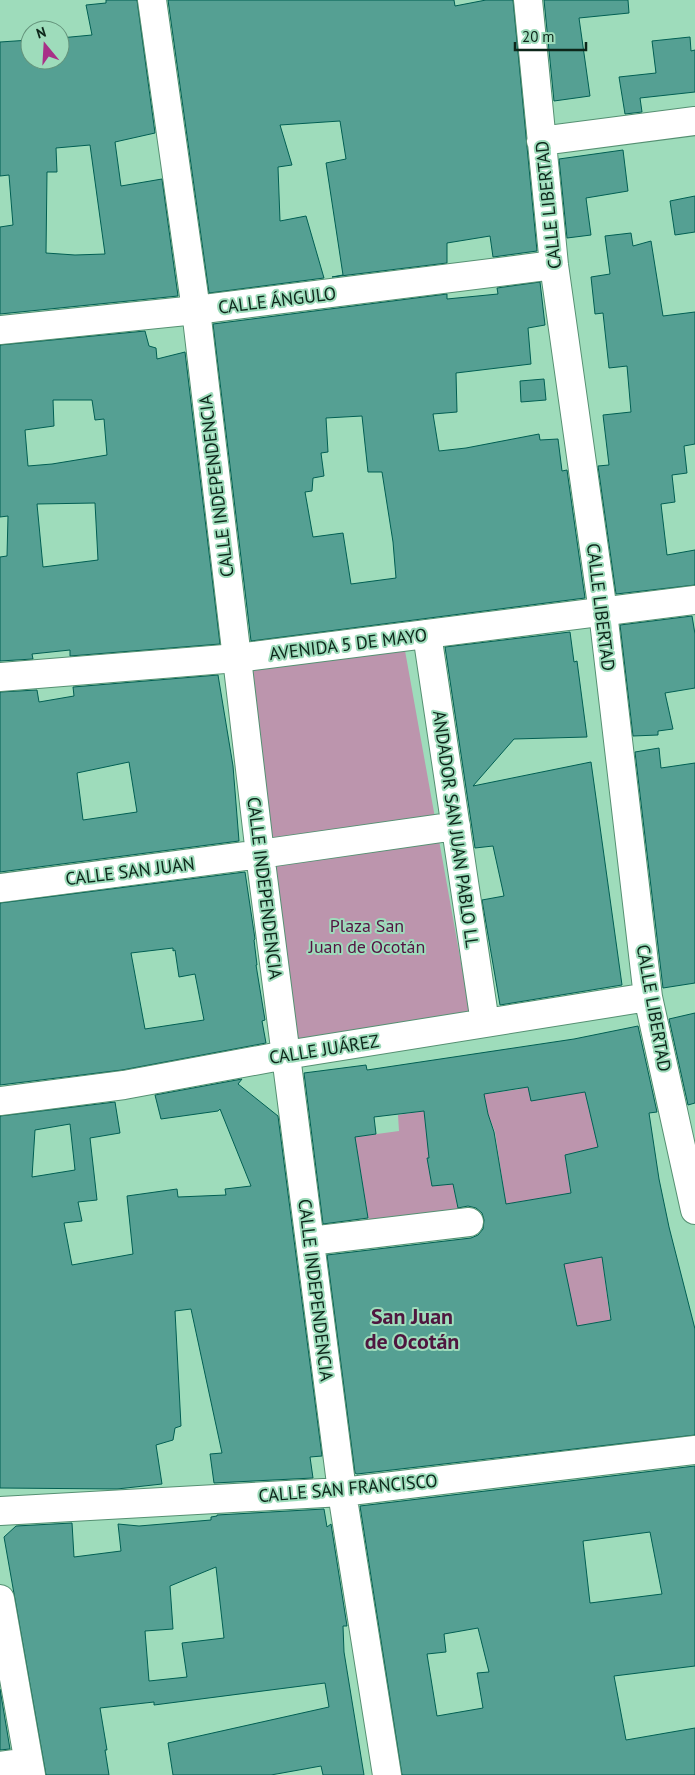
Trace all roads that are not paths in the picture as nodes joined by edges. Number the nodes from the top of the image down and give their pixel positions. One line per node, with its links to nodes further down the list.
1 (152, 0): 6 (street, CALLE INDEPENDENCIA)
2 (528, 0): 4 (street, CALLE LIBERTAD)
3 (695, 121): 4 (street)
4 (541, 141): 5 (street, CALLE LIBERTAD)
5 (554, 265): 6 (street, CALLE ÁNGULO); 9 (street, CALLE LIBERTAD)
6 (196, 310): 7 (street, CALLE ÁNGULO); 11 (street, CALLE INDEPENDENCIA)
7 (0, 330)
8 (695, 600): 9 (street, AVENIDA 5 DE MAYO)
9 (603, 612): 10 (street, AVENIDA 5 DE MAYO); 16 (street, CALLE LIBERTAD)
10 (427, 634): 11 (street, AVENIDA 5 DE MAYO); 13 (street, ANDADOR SAN JUAN PABLO LL)
11 (237, 658): 12 (street, AVENIDA 5 DE MAYO); 14 (street, CALLE INDEPENDENCIA)
12 (0, 677)
13 (456, 826): 14 (street, CALLE SAN JUAN); 17 (street, ANDADOR SAN JUAN PABLO LL)
14 (260, 854): 15 (street, CALLE SAN JUAN); 18 (street, CALLE INDEPENDENCIA)
15 (0, 888)
16 (648, 998): 17 (street, CALLE JUÁREZ); 20 (street, CALLE LIBERTAD)
17 (485, 1023): 18 (street, CALLE JUÁREZ)
18 (286, 1055): 19 (street, CALLE JUÁREZ); 22 (street, CALLE INDEPENDENCIA)
19 (0, 1101)
20 (695, 1210)
21 (468, 1222): 22 (street)
22 (310, 1241): 24 (street, CALLE INDEPENDENCIA)
23 (695, 1450): 24 (street, CALLE SAN FRANCISCO)
24 (342, 1492): 25 (street, CALLE SAN FRANCISCO); 29 (street, CALLE INDEPENDENCIA)
25 (0, 1511)
26 (0, 1598): 28 (street)
27 (0, 1766): 28 (street)
28 (30, 1769)
29 (387, 1775)

